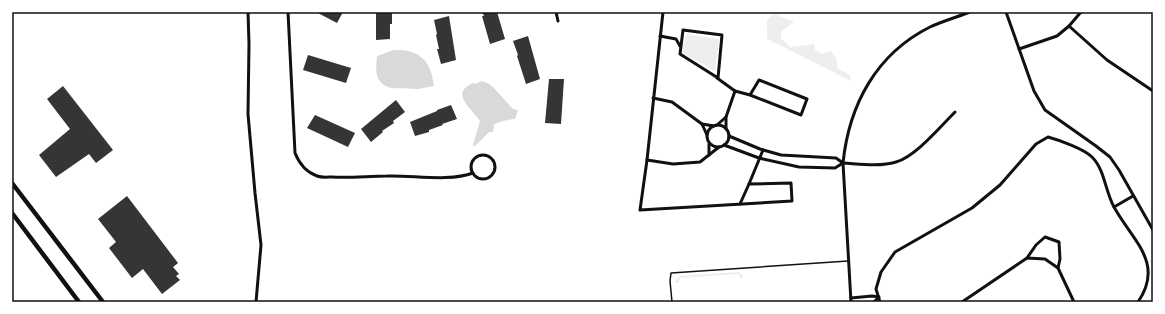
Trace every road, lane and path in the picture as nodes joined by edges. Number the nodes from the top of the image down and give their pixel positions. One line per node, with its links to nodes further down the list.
1 (248, 12): 49 (street)
2 (288, 12): 34 (street)
3 (556, 12): 9 (street)
4 (663, 12): 11 (street)
5 (970, 12): 8 (street)
6 (1006, 12): 13 (street)
7 (1080, 12): 10 (street)
8 (959, 14): 33 (street)
9 (558, 21)
10 (1069, 26): 13 (street); 16 (street)
11 (660, 36): 12 (street); 18 (street)
12 (680, 46): 14 (street); 14 (street)
13 (1019, 49): 37 (street)
14 (717, 78): 15 (street)
15 (735, 91): 17 (street); 20 (street)
16 (1153, 91)
17 (750, 95): 17 (street)
18 (654, 98): 21 (street); 32 (street)
19 (955, 112): 33 (street)
20 (726, 117): 22 (street); 23 (street)
21 (702, 124): 22 (street); 24 (street)
22 (715, 126): 23 (street); 24 (street)
23 (726, 130): 25 (street)
24 (707, 135): 26 (street)
25 (729, 136): 27 (street); 29 (street)
26 (710, 144): 28 (street); 30 (street)
27 (724, 145): 28 (street); 31 (street)
28 (719, 147): 30 (street)
29 (763, 150): 31 (street); 33 (street)
30 (709, 155): 32 (street)
31 (759, 158): 33 (street); 36 (street)
32 (647, 160): 38 (street)
33 (843, 163): 43 (street)
34 (473, 173): 34 (street)
35 (12, 183): 48 (highway)
36 (749, 184): 38 (street); 38 (street)
37 (1134, 196): 39 (street); 41 (street)
38 (740, 204)
39 (1114, 207): 45 (street); 56 (street)
40 (12, 213): 47 (highway)
41 (1153, 230)
42 (1027, 258): 44 (street); 44 (street); 54 (street)
43 (848, 261): 46 (street); 50 (lane)
44 (1058, 268): 55 (street)
45 (879, 297): 46 (street); 52 (street); 53 (street)
46 (851, 298): 51 (street)
47 (79, 302)
48 (103, 302)
49 (256, 302)
50 (672, 302)
51 (852, 302)
52 (874, 302)
53 (880, 302)
54 (962, 302)
55 (1074, 302)
56 (1138, 302)

